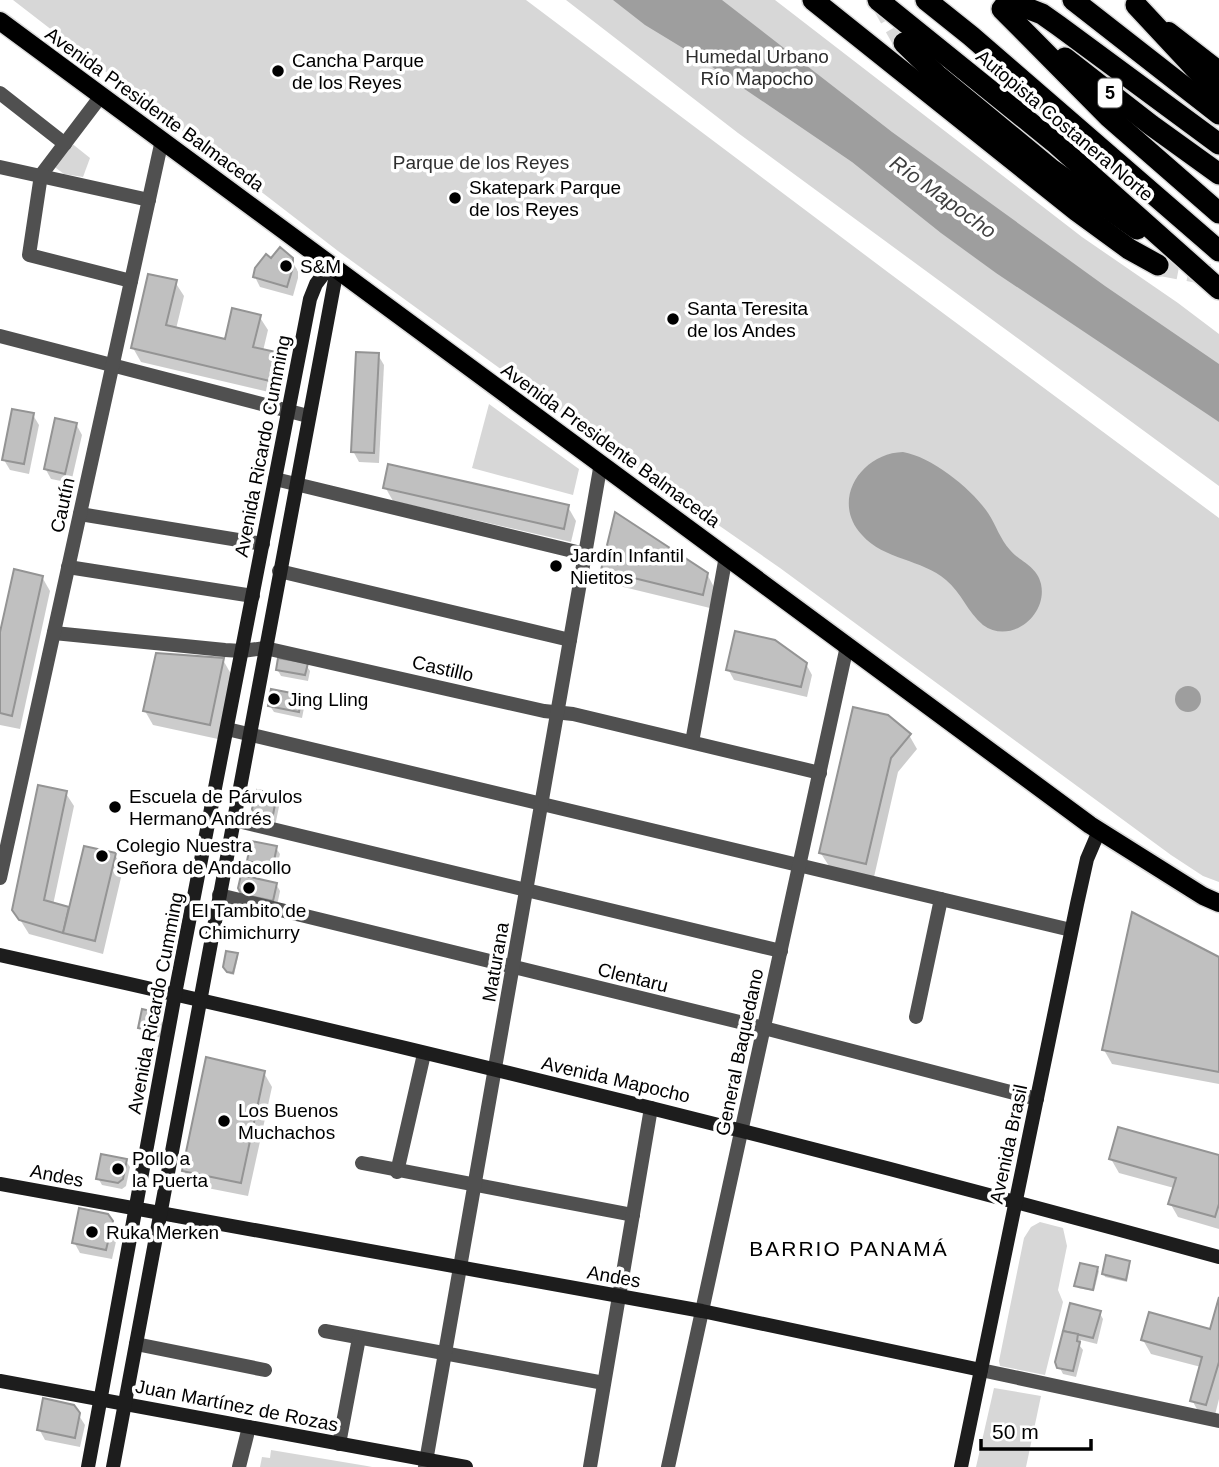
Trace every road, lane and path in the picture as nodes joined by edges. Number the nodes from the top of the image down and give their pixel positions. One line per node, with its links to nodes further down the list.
1 (813, 0): 23 (highway)
2 (878, 0): 25 (highway, Autopista Costanera Norte)
3 (926, 0): 22 (highway, Autopista Costanera Norte)
4 (1073, 0): 13 (highway)
5 (1133, 2): 9 (main road); 11 (highway)
6 (1000, 3): 16 (highway); 18 (highway, 5); 21 (highway)
7 (0, 21): 12 (main road, Avenida Presidente Balmaceda)
8 (904, 43): 25 (highway)
9 (1219, 70)
10 (0, 93): 15 (street)
11 (1219, 94)
12 (101, 96): 14 (main road, Avenida Presidente Balmaceda); 15 (street)
13 (1219, 114)
14 (162, 140): 20 (street, Cautín); 24 (main road, Avenida Presidente Balmaceda)
15 (65, 144): 19 (street)
16 (1219, 144)
17 (0, 167): 19 (street)
18 (1219, 174)
19 (41, 175): 20 (street); 26 (street)
20 (149, 200): 26 (street, Cautín)
21 (1219, 213)
22 (1219, 251)
23 (1158, 265)
24 (334, 266): 30 (main road, Avenida Ricardo Cumming); 31 (main road, Avenida Ricardo Cumming); 32 (main road, Avenida Presidente Balmaceda)
25 (1194, 267): 27 (highway, Autopista Costanera Norte)
26 (131, 281): 29 (street, Cautín)
27 (1219, 289)
28 (0, 336): 29 (street)
29 (113, 365): 30 (street); 35 (street, Cautín)
30 (289, 410): 31 (street); 33 (main road, Avenida Ricardo Cumming)
31 (308, 416): 34 (main road, Avenida Ricardo Cumming)
32 (601, 463): 37 (street, Maturana); 38 (main road, Avenida Presidente Balmaceda)
33 (275, 479): 34 (street); 36 (main road, Avenida Ricardo Cumming)
34 (295, 484): 37 (street); 40 (main road, Avenida Ricardo Cumming)
35 (80, 514): 36 (street); 39 (street, Cautín)
36 (263, 544): 41 (main road, Avenida Ricardo Cumming)
37 (585, 554): 43 (street, Maturana)
38 (726, 555): 44 (main road, Avenida Presidente Balmaceda); 50 (street)
39 (68, 567): 41 (street); 42 (street, Cautín)
40 (279, 571): 43 (street); 45 (main road, Avenida Ricardo Cumming)
41 (253, 596): 46 (main road, Avenida Ricardo Cumming)
42 (54, 634): 46 (street, Castillo); 54 (street, Cautín)
43 (570, 639): 47 (street, Maturana)
44 (847, 646): 51 (street, General Baquedano); 55 (main road, Avenida Presidente Balmaceda)
45 (265, 648): 46 (street, Castillo); 47 (street, Castillo); 49 (main road, Avenida Ricardo Cumming)
46 (242, 651): 48 (main road, Avenida Ricardo Cumming)
47 (558, 713): 50 (street, Castillo); 52 (street, Maturana)
48 (227, 729): 49 (street); 67 (main road, Avenida Ricardo Cumming)
49 (250, 734): 52 (street); 53 (main road, Avenida Ricardo Cumming)
50 (692, 742): 51 (street, Castillo)
51 (820, 773): 56 (street, General Baquedano)
52 (542, 804): 56 (street); 58 (street, Maturana)
53 (234, 820): 58 (street); 59 (main road, Avenida Ricardo Cumming)
54 (6, 825): 57 (street, Cautín)
55 (1099, 831): 61 (main road, Avenida Presidente Balmaceda); 63 (main road, Avenida Brasil)
56 (800, 865): 60 (street); 64 (street, General Baquedano)
57 (0, 876)
58 (527, 891): 64 (street); 66 (street, Maturana)
59 (219, 895): 66 (street, Clentaru); 68 (main road, Avenida Ricardo Cumming)
60 (942, 899): 63 (street); 69 (street)
61 (1211, 899): 62 (main road, Avenida Presidente Balmaceda)
62 (1219, 910)
63 (1071, 930): 73 (main road, Avenida Brasil)
64 (781, 951): 70 (street, General Baquedano)
65 (0, 955): 67 (main road, Avenida Mapocho)
66 (514, 968): 70 (street, Clentaru); 72 (street, Maturana)
67 (175, 994): 68 (main road, Avenida Mapocho); 81 (main road, Avenida Ricardo Cumming)
68 (199, 999): 71 (main road, Avenida Mapocho); 82 (main road, Avenida Ricardo Cumming)
69 (916, 1017)
70 (764, 1028): 73 (street, Clentaru); 75 (street, General Baquedano)
71 (424, 1054): 72 (main road, Avenida Mapocho); 77 (street)
72 (496, 1071): 74 (main road, Avenida Mapocho); 79 (street, Maturana)
73 (1037, 1099): 80 (main road, Avenida Brasil)
74 (652, 1108): 75 (main road, Avenida Mapocho); 83 (street)
75 (742, 1129): 80 (main road, Avenida Mapocho); 87 (street, General Baquedano)
76 (362, 1163): 77 (street)
77 (397, 1172): 79 (street)
78 (0, 1184): 81 (main road, Andes)
79 (475, 1186): 83 (street); 85 (street, Maturana)
80 (1016, 1201): 84 (main road, Avenida Mapocho); 93 (main road, Avenida Brasil)
81 (136, 1210): 82 (main road, Andes); 96 (main road, Avenida Ricardo Cumming)
82 (160, 1214): 85 (main road, Andes); 90 (main road, Avenida Ricardo Cumming)
83 (633, 1215): 86 (street)
84 (1219, 1257)
85 (461, 1268): 86 (main road, Andes); 91 (street, Maturana)
86 (619, 1297): 87 (main road, Andes); 95 (street)
87 (702, 1311): 93 (main road, Andes); 107 (street, General Baquedano)
88 (324, 1331): 89 (street)
89 (359, 1338): 91 (street); 100 (street)
90 (135, 1345): 92 (street); 97 (main road, Avenida Ricardo Cumming)
91 (445, 1353): 95 (street); 101 (street, Maturana)
92 (265, 1370)
93 (981, 1370): 98 (street, Andes); 108 (main road, Avenida Brasil)
94 (0, 1381): 96 (main road, Juan Martínez de Rozas)
95 (604, 1383): 106 (street)
96 (101, 1399): 97 (main road, Juan Martínez de Rozas); 102 (main road, Avenida Ricardo Cumming)
97 (124, 1403): 99 (main road, Juan Martínez de Rozas); 103 (main road, Avenida Ricardo Cumming)
98 (1219, 1421)
99 (249, 1427): 100 (main road, Juan Martínez de Rozas); 104 (street)
100 (339, 1444): 101 (main road, Juan Martínez de Rozas)
101 (426, 1463): 105 (main road, Juan Martínez de Rozas)
102 (88, 1467)
103 (113, 1467)
104 (239, 1467)
105 (466, 1467)
106 (590, 1467)
107 (668, 1467)
108 (961, 1467)

